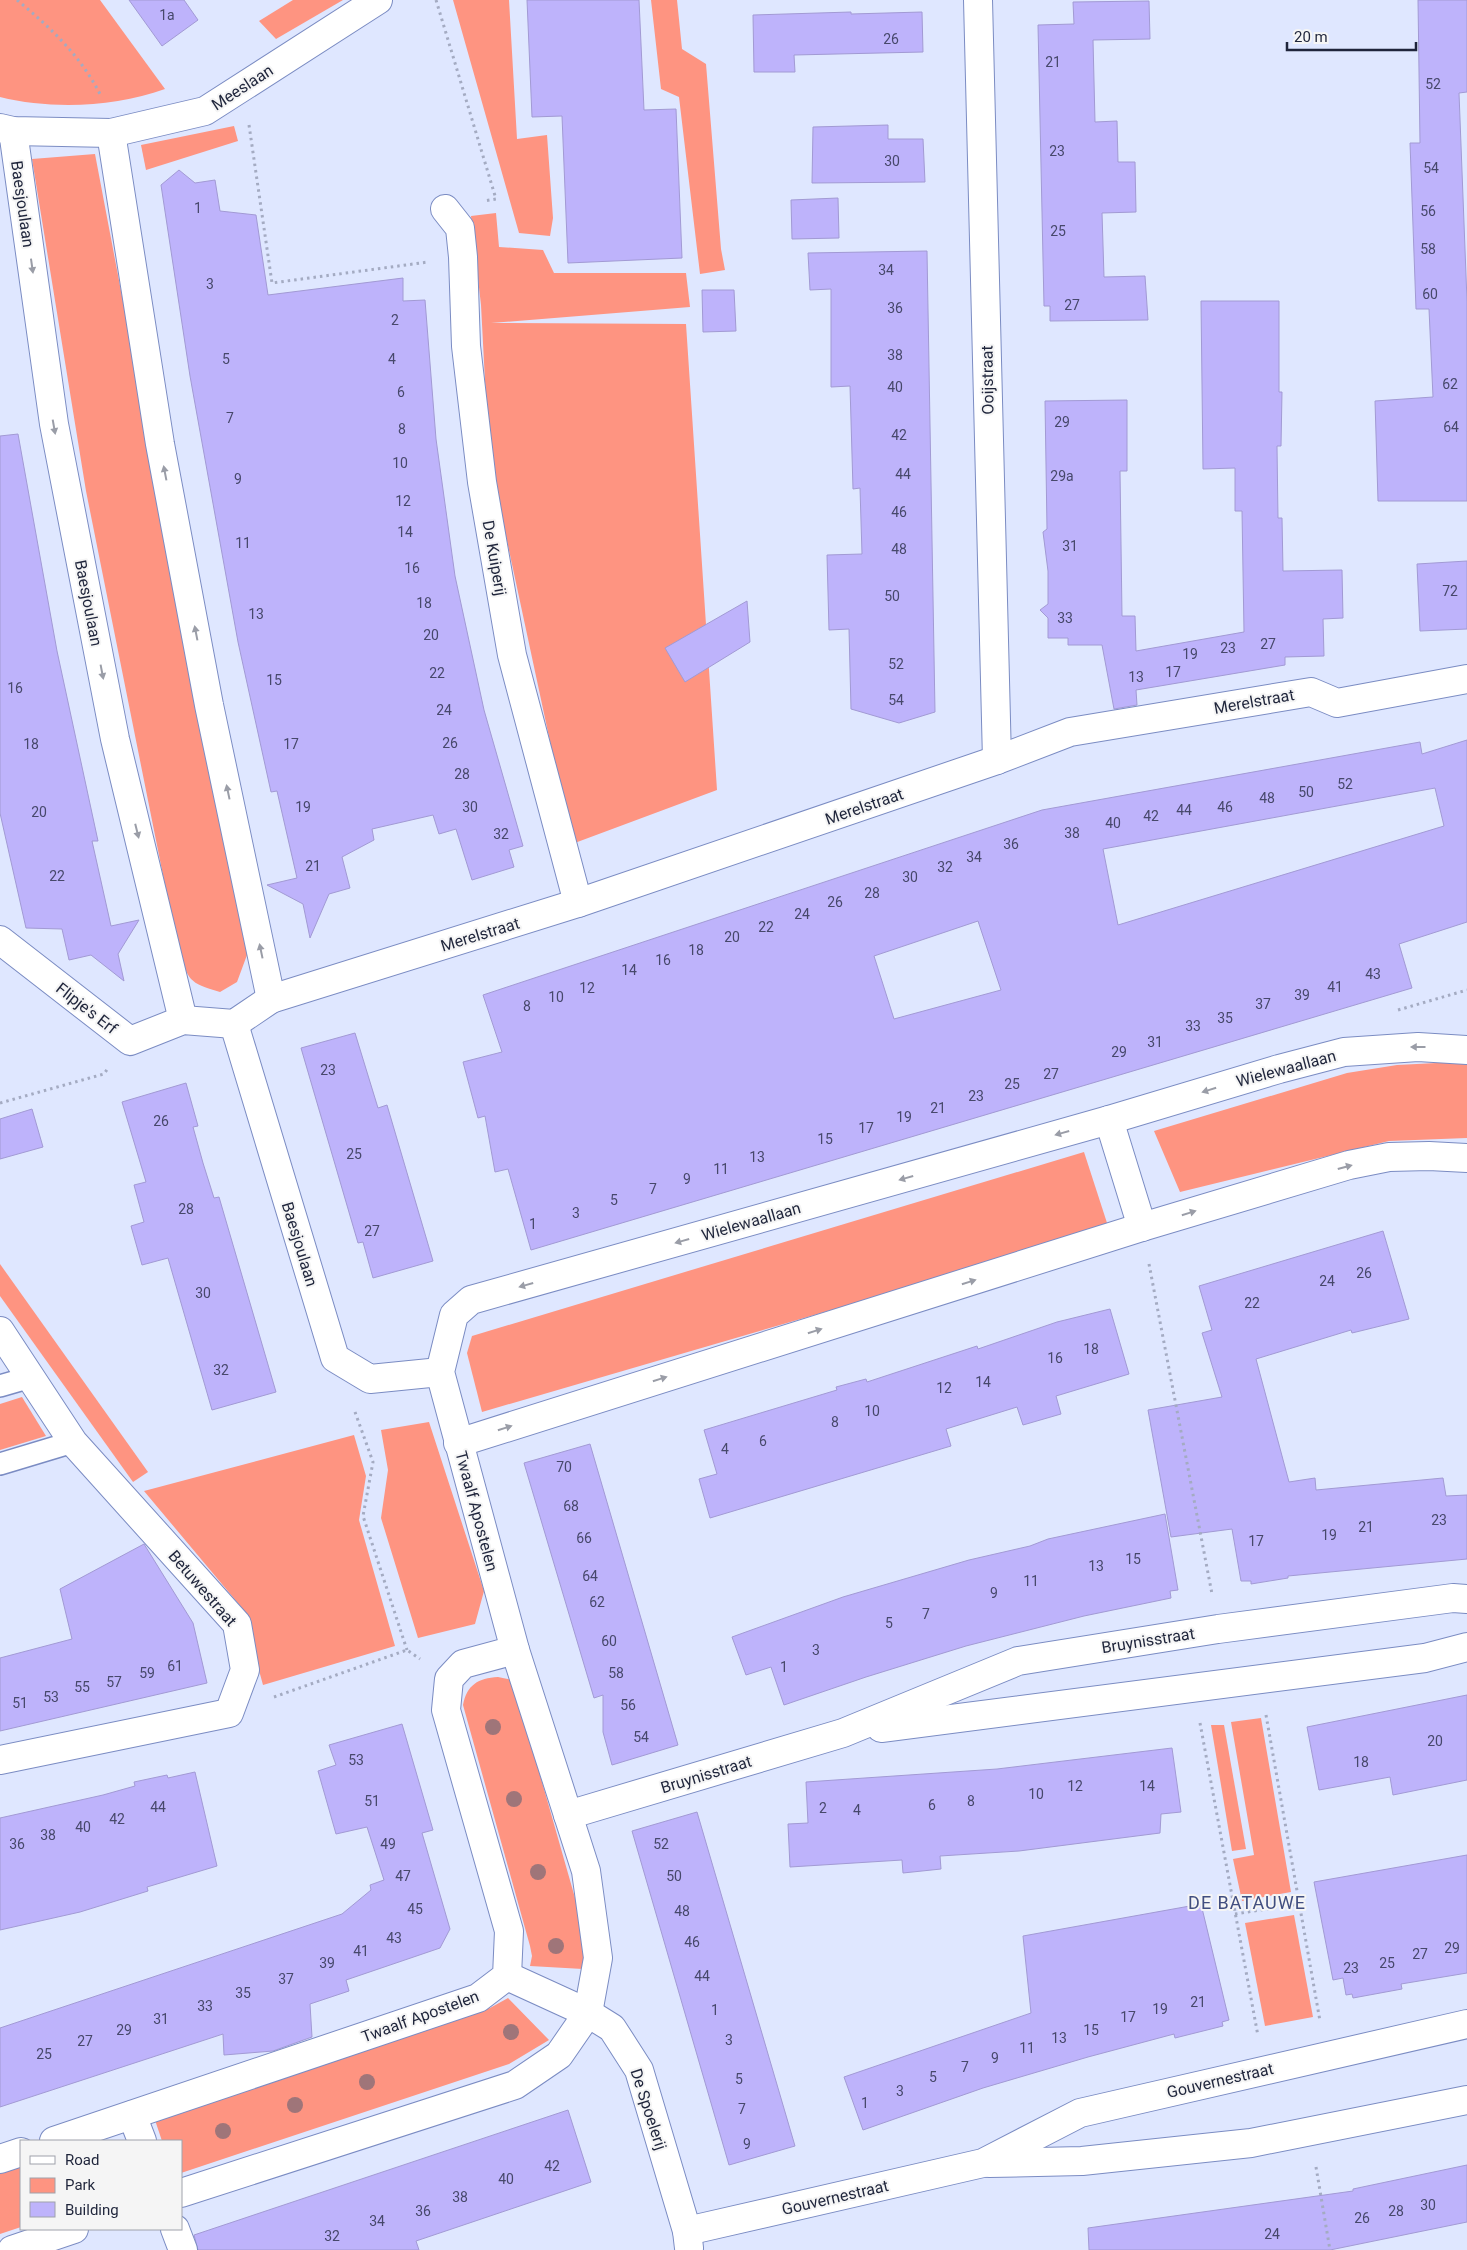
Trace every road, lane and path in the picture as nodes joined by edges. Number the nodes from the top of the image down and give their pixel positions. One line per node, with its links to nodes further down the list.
1 (17, 0): 7 (path)
2 (378, 0): 5 (street, Meeslaan)
3 (436, 0): 8 (path)
4 (978, 0): 11 (street, Ooijstraat)
5 (231, 94): 7 (street, Meeslaan); 9 (path)
6 (6, 129): 7 (street, Meeslaan); 15 (street, Baesjoulaan, one-way to 15)
7 (112, 133): 14 (street, one-way to 7)
8 (445, 209): 9 (street, De Kuiperij)
9 (463, 257): 12 (street, De Kuiperij)
10 (1467, 679): 11 (street, Merelstraat)
11 (997, 760): 12 (street, Merelstraat)
12 (578, 904): 14 (street, Merelstraat)
13 (0, 940): 17 (street, Flipje's Erf)
14 (271, 999): 16 (street)
15 (183, 1020): 16 (street); 17 (street, Flipje's Erf)
16 (234, 1024): 24 (street, Baesjoulaan)
17 (130, 1041): 19 (path)
18 (1467, 1050): 20 (street, Wielewaallaan, one-way to 20)
19 (0, 1103)
20 (1109, 1120): 22 (street); 24 (street, Wielewaallaan, one-way to 24)
21 (1467, 1158): 22 (street, one-way to 21)
22 (1142, 1227): 29 (street, one-way to 22); 32 (path)
23 (0, 1330): 25 (street, Betuwestraat)
24 (440, 1372): 29 (street, Twaalf Apostelen)
25 (31, 1377): 26 (lane); 28 (street, Betuwestraat)
26 (0, 1386)
27 (354, 1410): 34 (path)
28 (73, 1442): 30 (lane); 39 (street, Betuwestraat)
29 (458, 1443): 35 (street, Twaalf Apostelen)
30 (0, 1464)
31 (1467, 1598): 32 (street, Bruynisstraat)
32 (1218, 1629): 40 (street, Bruynisstraat)
33 (1467, 1647): 37 (street, Bruynisstraat)
34 (407, 1650): 36 (path); 39 (path)
35 (516, 1650): 36 (street); 42 (street, Twaalf Apostelen)
36 (449, 1679): 45 (street)
37 (1260, 1680): 38 (street, Bruynisstraat); 43 (path)
38 (1193, 1688): 40 (street, Bruynisstraat); 44 (path)
39 (229, 1712): 41 (street)
40 (843, 1733): 42 (street, Bruynisstraat)
41 (0, 1760)
42 (568, 1815): 46 (street, Twaalf Apostelen)
43 (1299, 1904): 44 (path); 48 (path)
44 (1235, 1914): 49 (path)
45 (507, 1976): 46 (street, De Spoelerij); 51 (street, Twaalf Apostelen)
46 (588, 2013): 58 (street, Twaalf Apostelen); 61 (street, De Spoelerij)
47 (1467, 2024): 48 (street, Gouvernestraat)
48 (1326, 2055): 49 (street, Gouvernestraat)
49 (1264, 2070): 57 (street, Gouvernestraat)
50 (1467, 2100): 52 (street, Gouvernestraat)
51 (132, 2115): 53 (street, Twaalf Apostelen); 54 (street)
52 (1309, 2132): 57 (street, Gouvernestraat); 64 (path)
53 (57, 2140)
54 (142, 2140)
55 (20, 2152): 56 (street)
56 (0, 2159)
57 (983, 2163): 61 (street, Gouvernestraat)
58 (182, 2193)
59 (71, 2230): 62 (street)
60 (175, 2230): 63 (street)
61 (688, 2241)
62 (12, 2250)
63 (183, 2250)
64 (1330, 2250)

